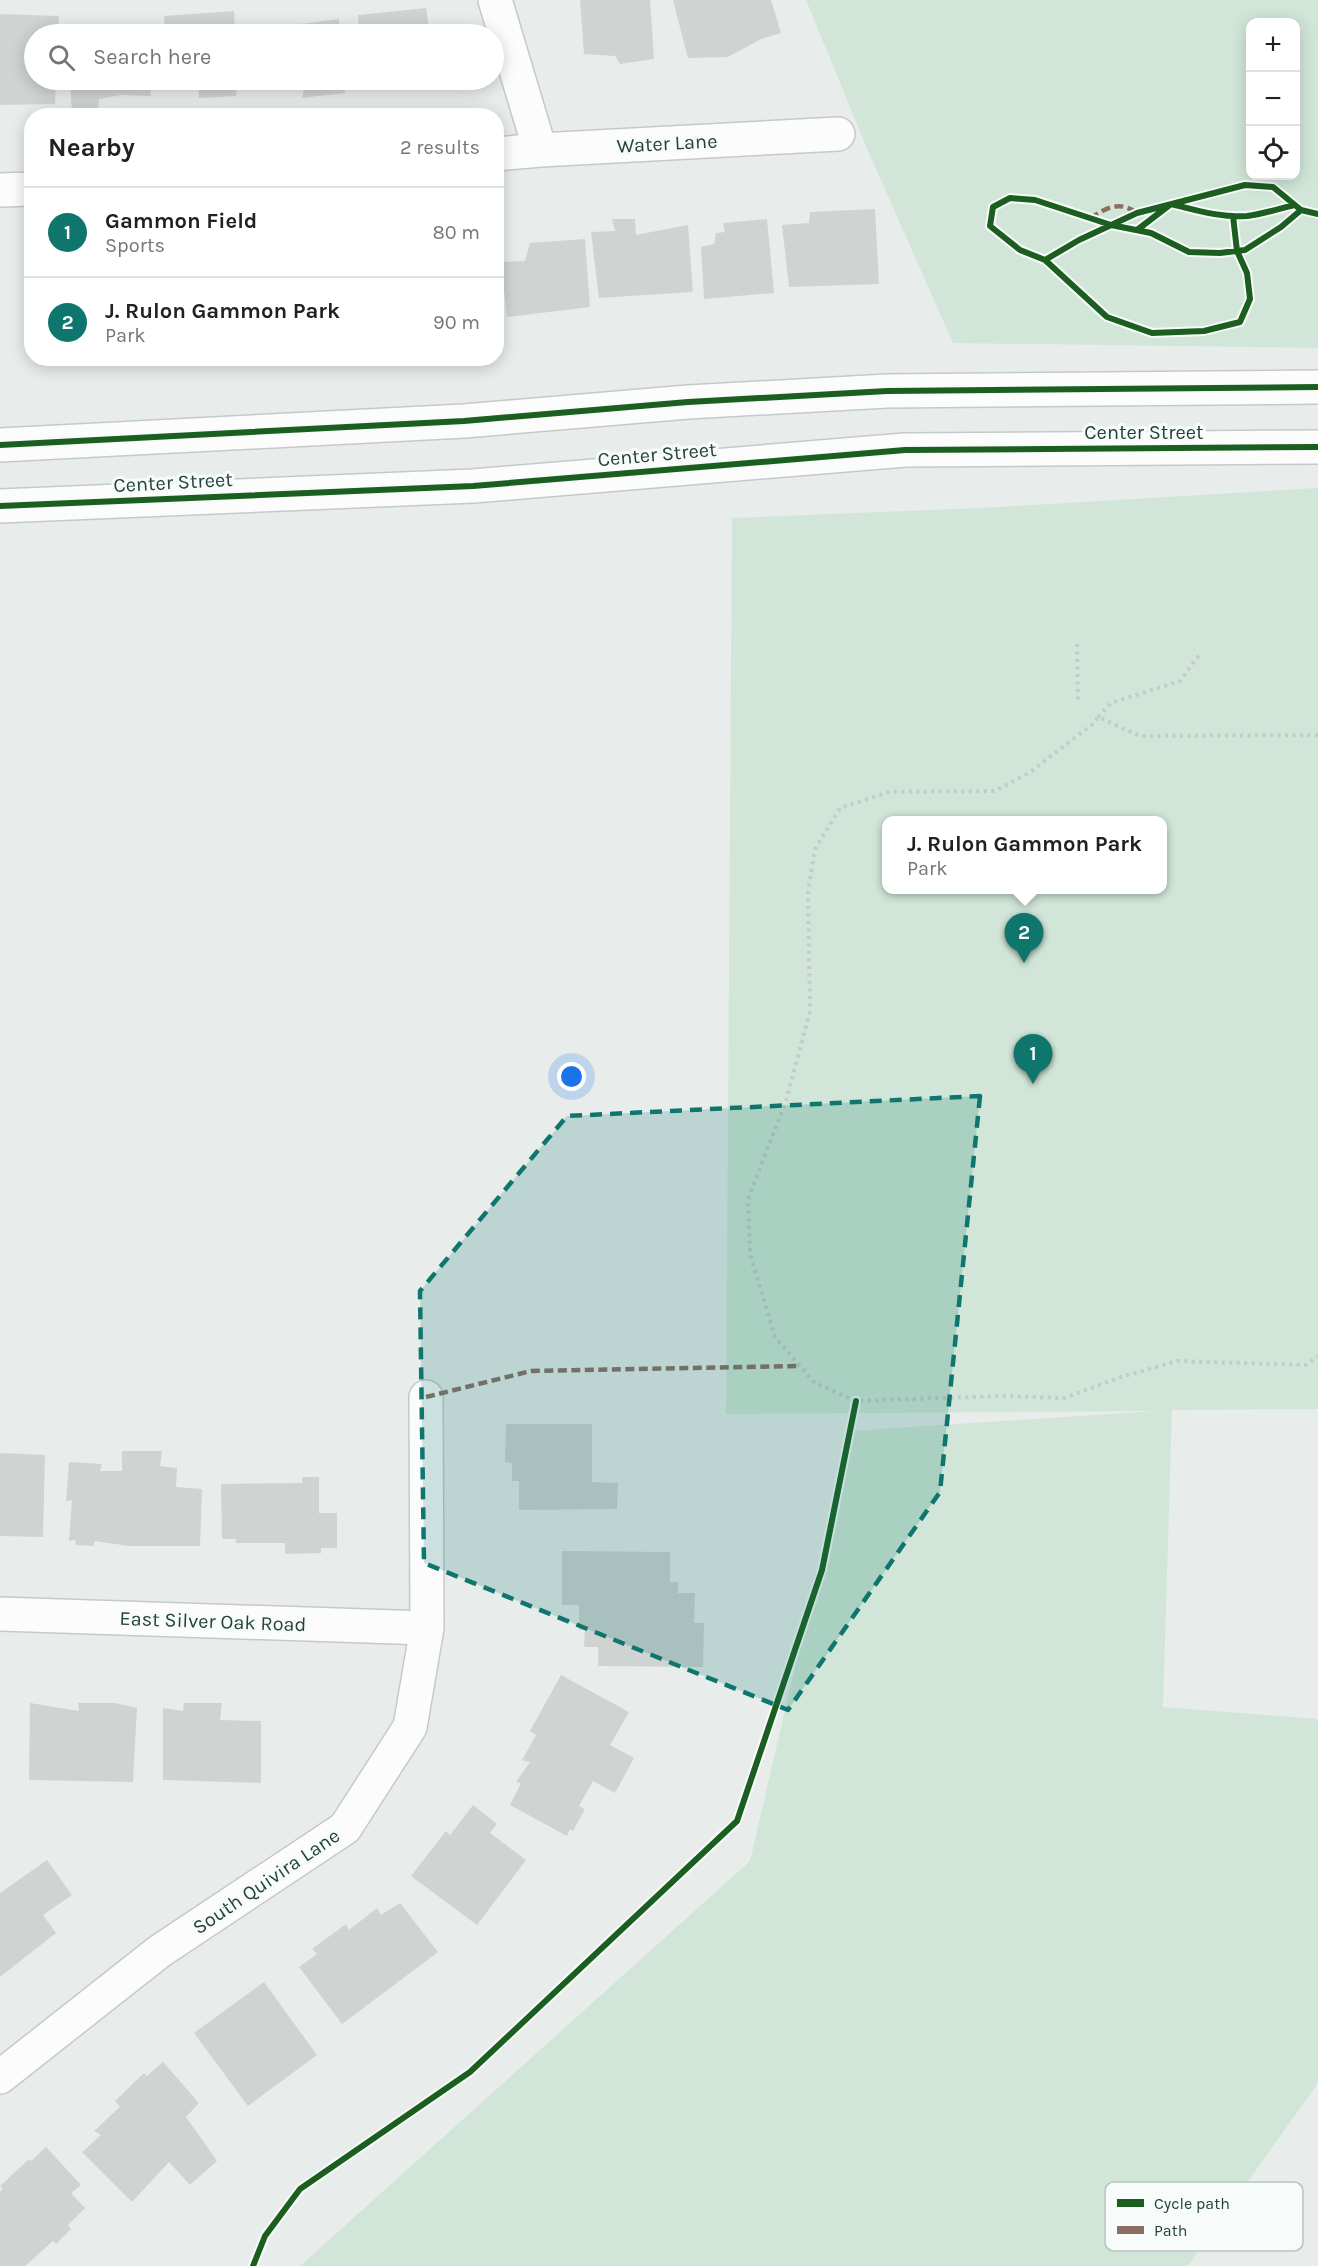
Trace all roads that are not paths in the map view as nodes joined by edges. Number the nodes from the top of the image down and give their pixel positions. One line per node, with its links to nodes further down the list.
1 (495, 0): 2 (main road)
2 (502, 24)
3 (504, 30): 5 (main road)
4 (838, 134): 5 (main road, Water Lane)
5 (540, 150): 6 (main road, Water Lane)
6 (504, 153)
7 (24, 189): 8 (main road)
8 (0, 190)
9 (1318, 387): 10 (main road)
10 (0, 445)
11 (1318, 447): 12 (main road, Center Street)
12 (0, 506)
13 (426, 1397): 15 (main road, South Quivira Lane)
14 (0, 1614): 15 (main road, East Silver Oak Road)
15 (427, 1628): 16 (main road, South Quivira Lane)
16 (0, 2077)

